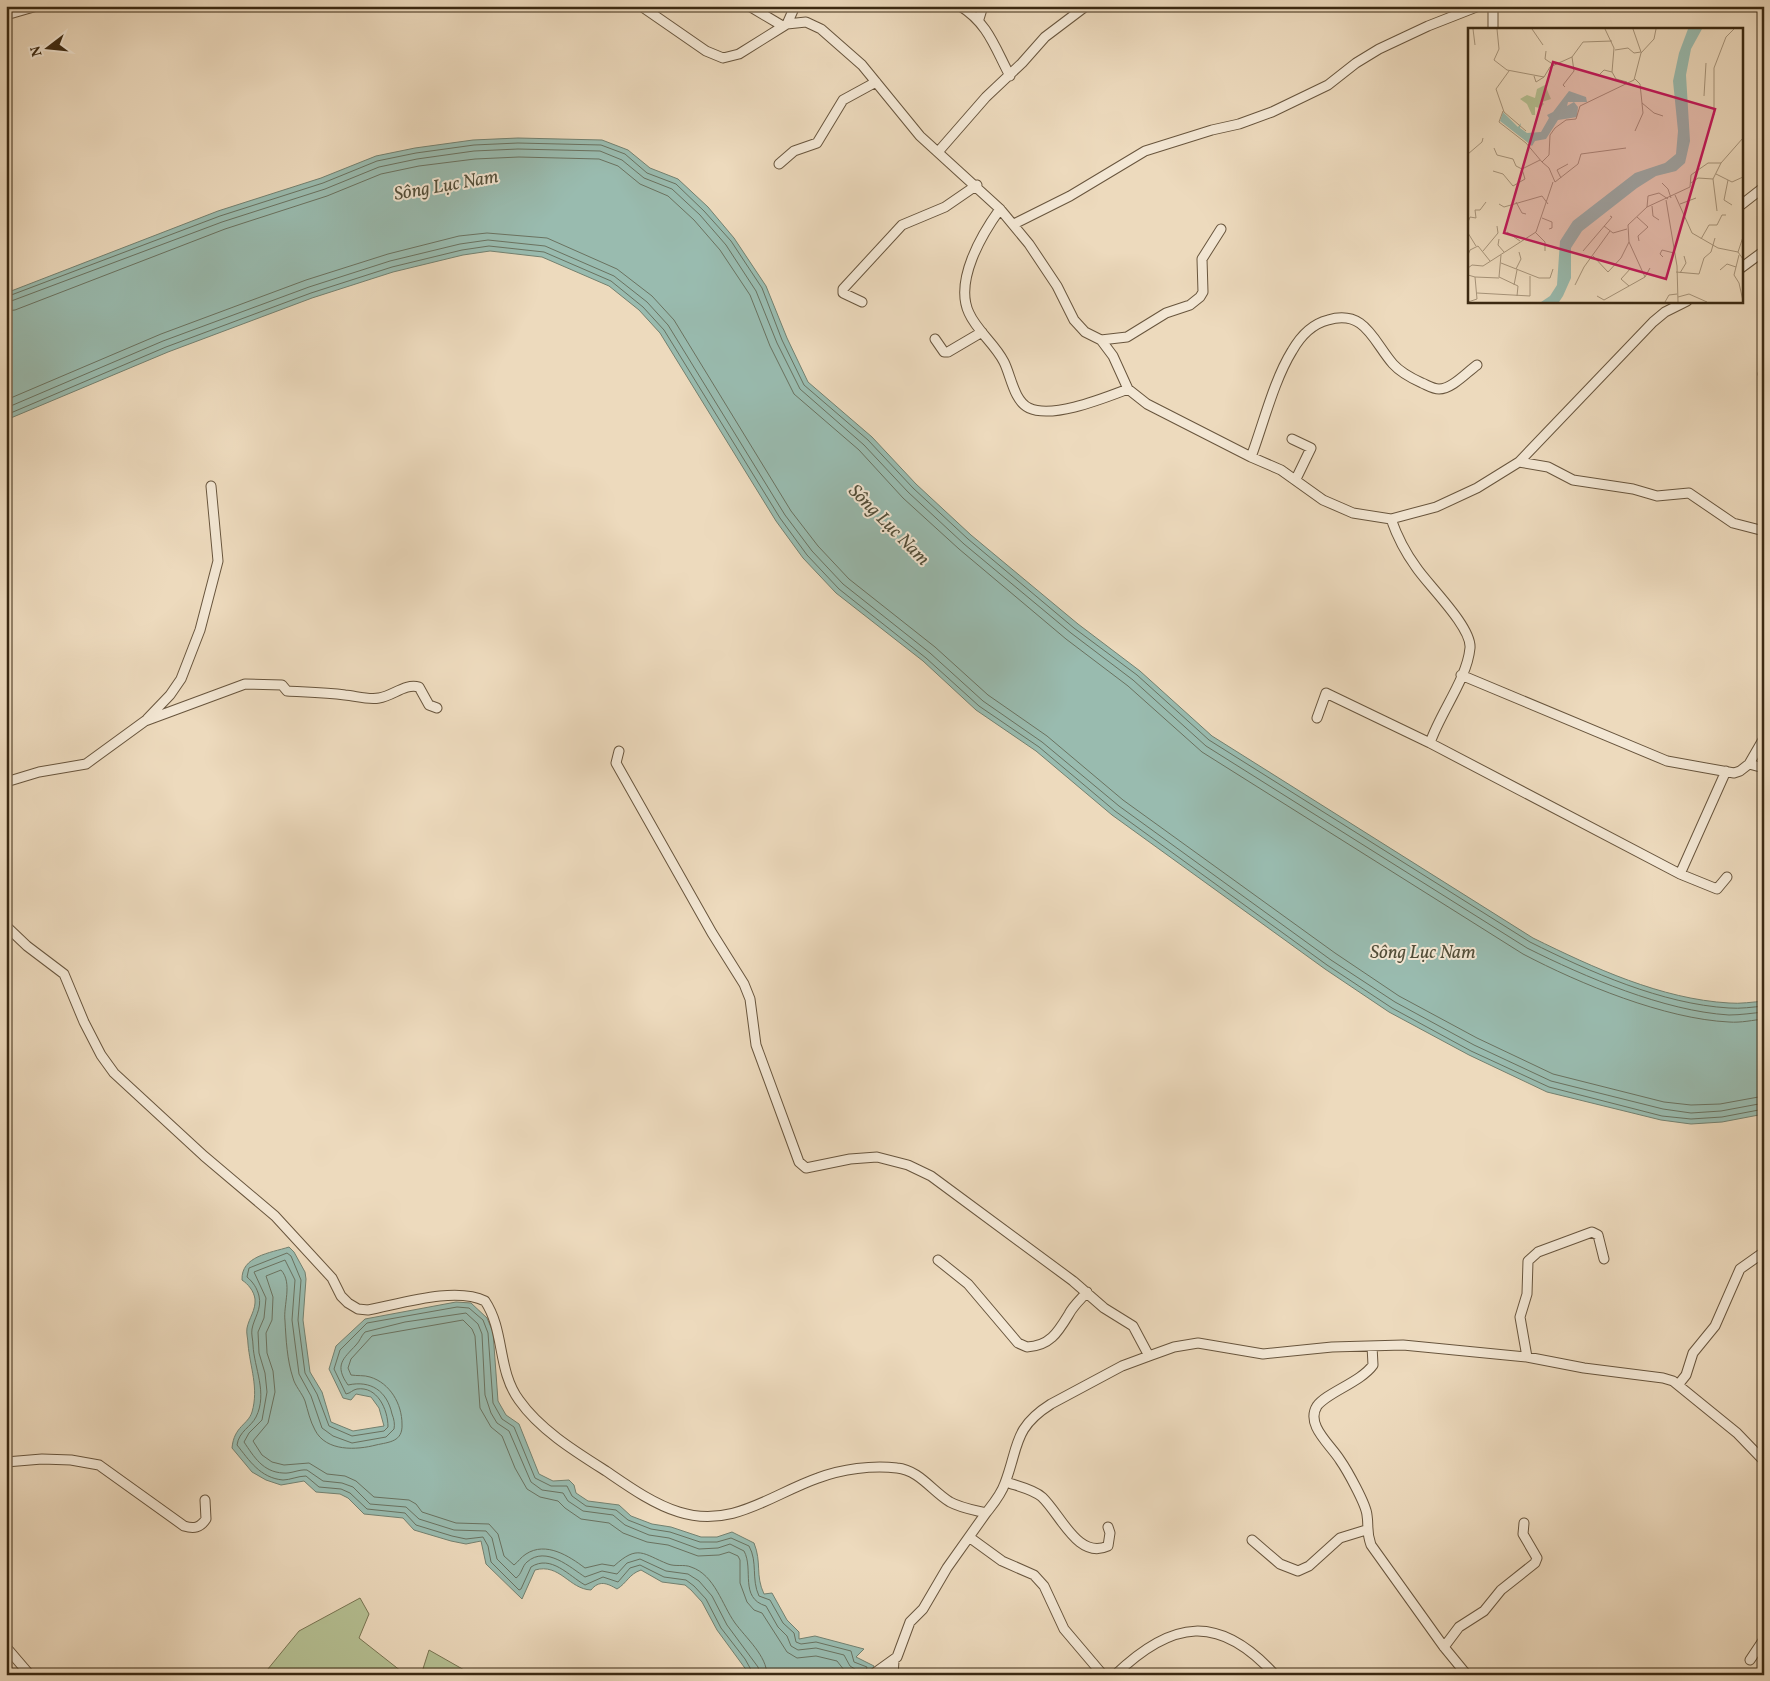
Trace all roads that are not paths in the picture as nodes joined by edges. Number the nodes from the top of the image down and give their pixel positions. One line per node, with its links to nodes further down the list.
1 (37, 6): 10 (street)
2 (641, 6): 12 (street)
3 (749, 6): 12 (street)
4 (795, 6): 12 (street)
5 (960, 6): 11 (street)
6 (983, 6): 11 (street)
7 (1086, 6): 14 (street)
8 (1479, 6): 22 (street)
9 (1492, 6): 13 (street)
10 (6, 15)
11 (979, 19): 14 (street)
12 (784, 25): 15 (street)
13 (1493, 28)
14 (1010, 76): 16 (street)
15 (876, 82): 16 (street); 17 (street)
16 (938, 152): 18 (street)
17 (779, 164)
18 (977, 185): 21 (street); 26 (street)
19 (1764, 187): 20 (street)
20 (1742, 204)
21 (1000, 209): 22 (street); 28 (street)
22 (1014, 224): 30 (street)
23 (1221, 229): 30 (street)
24 (1764, 251): 25 (street)
25 (1742, 267)
26 (862, 302)
27 (1685, 302): 35 (street)
28 (982, 332): 29 (street); 32 (street)
29 (935, 339)
30 (1101, 340): 32 (street)
31 (1477, 365): 34 (street)
32 (1128, 389): 34 (street)
33 (1292, 439): 36 (street)
34 (1251, 457): 36 (street)
35 (1519, 462): 38 (street); 39 (street)
36 (1296, 479): 38 (street)
37 (211, 486): 43 (street)
38 (1391, 519): 40 (street)
39 (1764, 531)
40 (1461, 675): 45 (street); 49 (street)
41 (437, 708): 43 (street)
42 (1317, 718): 45 (street)
43 (145, 721): 50 (street)
44 (1764, 738): 47 (street)
45 (1430, 743): 51 (street)
46 (619, 751): 57 (street)
47 (1749, 764): 48 (street); 49 (street)
48 (1764, 768)
49 (1726, 771): 51 (street)
50 (6, 782)
51 (1680, 874): 52 (street)
52 (1727, 877)
53 (6, 926): 66 (street)
54 (1764, 1252): 61 (street)
55 (1604, 1259): 60 (street)
56 (938, 1260): 57 (street)
57 (1086, 1292): 59 (street)
58 (1372, 1346): 59 (street); 60 (street); 69 (street)
59 (1149, 1356): 64 (street)
60 (1527, 1357): 61 (street)
61 (1678, 1385): 62 (street)
62 (1764, 1461)
63 (6, 1462): 65 (street)
64 (1006, 1482): 66 (street); 68 (street)
65 (205, 1500)
66 (986, 1513): 70 (street)
67 (1524, 1522): 74 (street)
68 (1108, 1527)
69 (1366, 1530): 71 (street); 74 (street)
70 (969, 1537): 76 (street); 80 (street)
71 (1252, 1540)
72 (1764, 1639): 75 (street)
73 (6, 1647): 77 (street)
74 (1444, 1647): 83 (street)
75 (1750, 1660)
76 (894, 1661): 78 (street); 79 (street)
77 (24, 1673)
78 (872, 1675)
79 (893, 1675)
80 (1103, 1675)
81 (1115, 1675): 82 (street)
82 (1275, 1675)
83 (1467, 1675)

